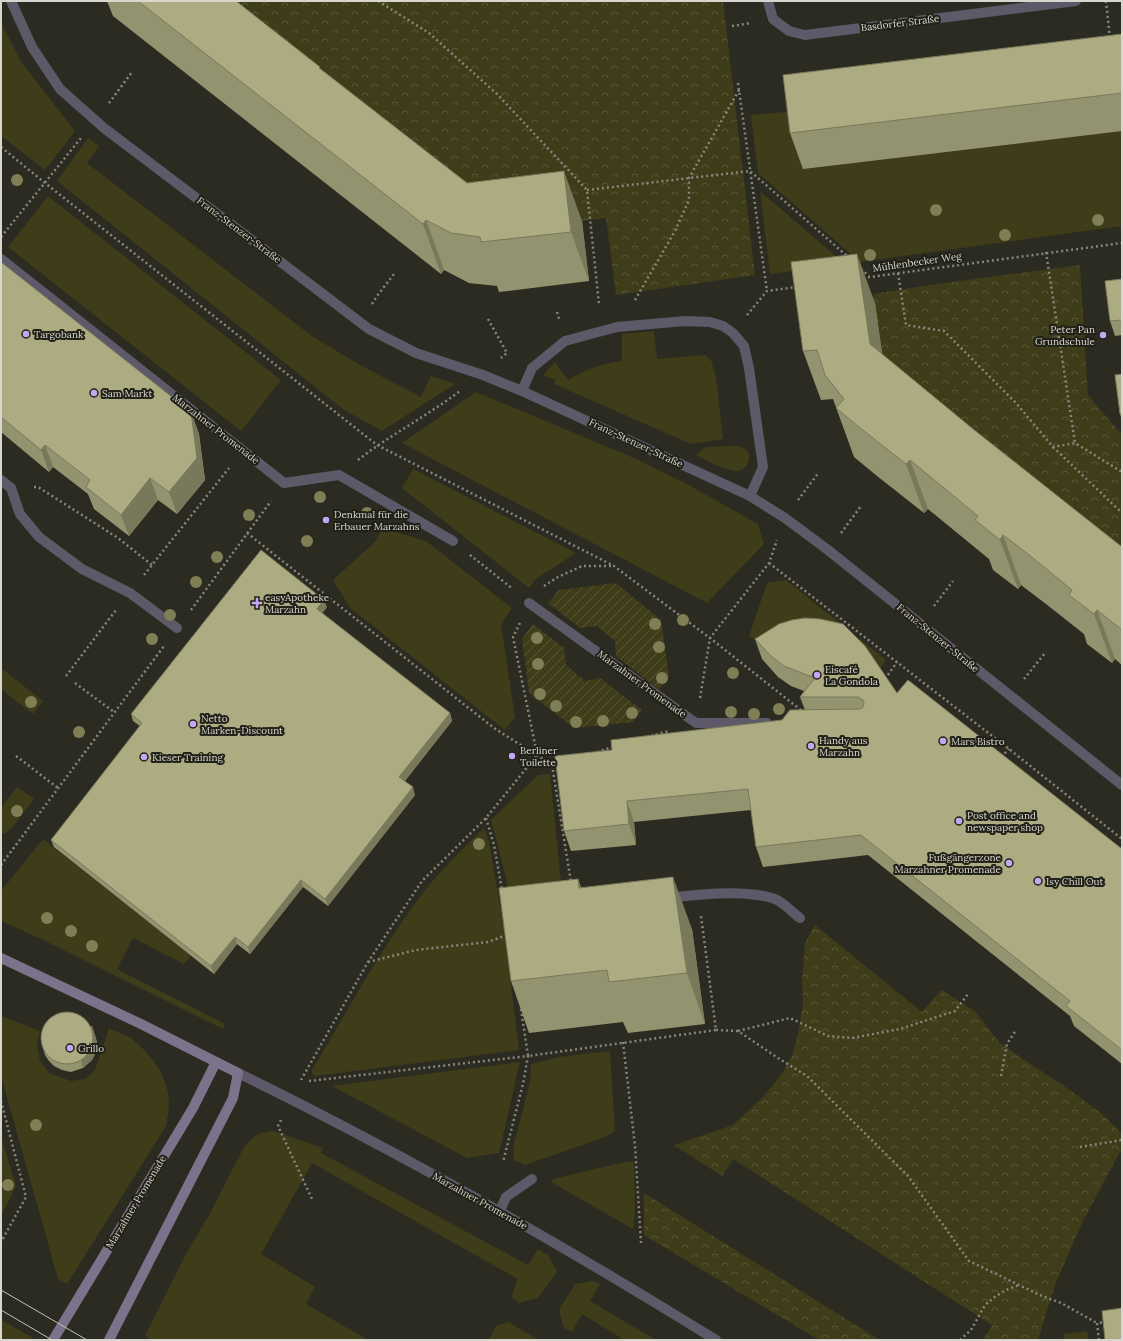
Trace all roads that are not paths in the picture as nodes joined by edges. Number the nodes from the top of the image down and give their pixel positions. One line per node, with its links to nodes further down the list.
1 (11, 1): 6 (street, Franz-Stenzer-Straße)
2 (768, 1): 4 (street, Basdorfer Straße)
3 (1076, 1): 4 (street, Basdorfer Straße)
4 (1050, 2)
5 (1, 259): 9 (street, Marzahner Promenade)
6 (522, 391): 8 (street, Franz-Stenzer-Straße); 8 (street)
7 (1, 480): 11 (street)
8 (750, 496): 13 (street, Franz-Stenzer-Straße)
9 (453, 541)
10 (529, 603): 12 (street, Marzahner Promenade)
11 (177, 628)
12 (779, 723)
13 (1122, 785)
14 (660, 898): 15 (street)
15 (800, 918)
16 (1, 958): 17 (street, Marzahner Promenade)
17 (216, 1062): 18 (street, Marzahner Promenade); 21 (street, Marzahner Promenade)
18 (238, 1073): 20 (street, Marzahner Promenade); 22 (street)
19 (532, 1179): 20 (street)
20 (500, 1211): 23 (street, Marzahner Promenade)
21 (53, 1340)
22 (109, 1340)
23 (716, 1340)

